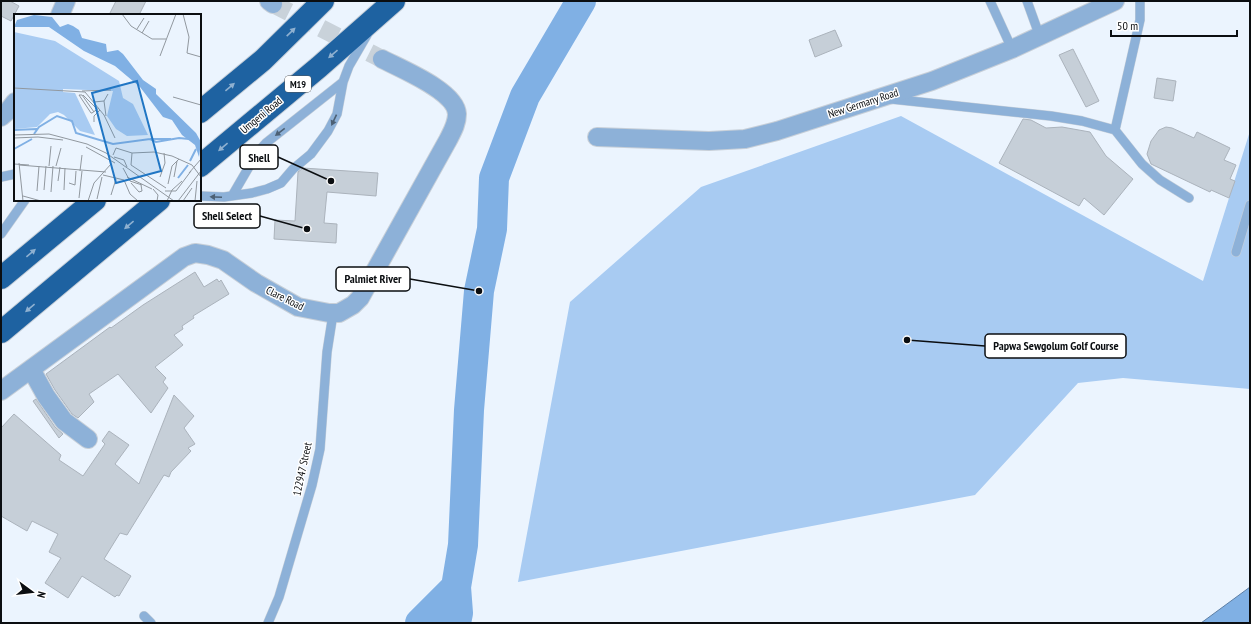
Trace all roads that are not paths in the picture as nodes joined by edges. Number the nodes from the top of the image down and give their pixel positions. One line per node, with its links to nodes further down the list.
1 (323, 1): 14 (highway, one-way to 1)
2 (394, 1): 7 (highway, Umgeni Road / M19)
3 (990, 1): 9 (lane)
4 (1027, 1): 8 (lane)
5 (1115, 1): 8 (street, New Germany Road)
6 (1140, 1): 16 (lane)
7 (377, 16): 11 (lane); 18 (highway, Umgeni Road / M19, one-way to 18)
8 (1040, 37): 9 (street, New Germany Road)
9 (1012, 49): 12 (street, New Germany Road)
10 (382, 59): 31 (street)
11 (343, 82): 22 (lane, one-way to 22); 22 (lane, one-way to 22)
12 (880, 98): 16 (lane); 17 (street, New Germany Road)
13 (14, 103): 15 (street)
14 (201, 111)
15 (1, 117)
16 (1115, 130): 23 (lane)
17 (597, 137)
18 (201, 165)
19 (14, 174): 20 (lane)
20 (1, 177)
21 (201, 196): 22 (lane, one-way to 21)
22 (232, 196)
23 (1189, 198)
24 (24, 201): 28 (lane)
25 (94, 201): 30 (highway, one-way to 25)
26 (158, 201): 32 (highway, one-way to 32)
27 (1250, 205): 29 (lane)
28 (1, 234)
29 (1236, 252)
30 (1, 278)
31 (333, 314): 33 (street, Clare Road); 36 (lane, 122947 Street)
32 (1, 332)
33 (31, 369): 34 (street, Clare Road); 35 (street)
34 (1, 391)
35 (88, 439)
36 (268, 623)

